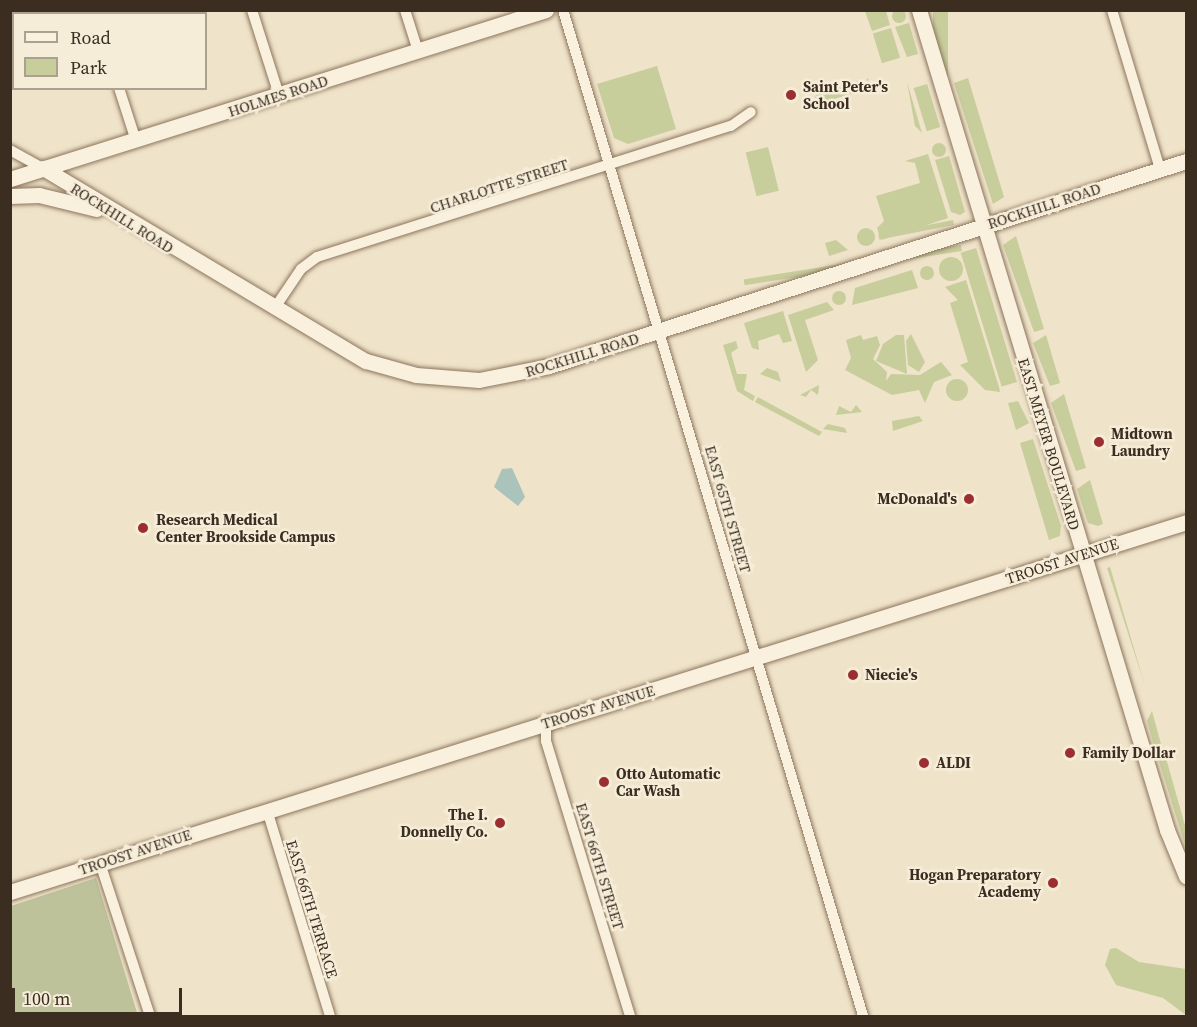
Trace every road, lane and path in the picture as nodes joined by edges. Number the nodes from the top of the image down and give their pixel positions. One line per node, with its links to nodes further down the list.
1 (252, 10): 9 (street)
2 (405, 10): 7 (street)
3 (546, 10): 7 (main road, HOLMES ROAD)
4 (563, 10): 14 (street, EAST 65TH STREET)
5 (919, 10): 20 (main road, EAST MEYER BOULEVARD)
6 (1112, 10): 16 (street)
7 (418, 51): 9 (main road, HOLMES ROAD)
8 (120, 90): 11 (street)
9 (279, 95): 11 (main road, HOLMES ROAD)
10 (751, 112): 14 (street, CHARLOTTE STREET)
11 (136, 141): 15 (main road, HOLMES ROAD)
12 (10, 150): 15 (street, ROCKHILL ROAD)
13 (1186, 161): 16 (main road, ROCKHILL ROAD)
14 (610, 166): 21 (street, CHARLOTTE STREET); 22 (street, EAST 65TH STREET)
15 (43, 168): 17 (main road, HOLMES ROAD); 19 (main road, ROCKHILL ROAD)
16 (1160, 169): 20 (main road, ROCKHILL ROAD)
17 (10, 179)
18 (10, 196): 19 (main road)
19 (118, 217): 21 (main road, ROCKHILL ROAD)
20 (984, 226): 22 (main road, ROCKHILL ROAD); 24 (main road, EAST MEYER BOULEVARD)
21 (274, 309): 22 (main road, ROCKHILL ROAD)
22 (660, 331): 25 (street, EAST 65TH STREET)
23 (1186, 522): 24 (main road, TROOST AVENUE)
24 (1082, 555): 25 (main road, TROOST AVENUE); 29 (main road, EAST MEYER BOULEVARD)
25 (756, 657): 26 (main road, TROOST AVENUE); 34 (street, EAST 65TH STREET)
26 (546, 723): 27 (main road, TROOST AVENUE); 33 (street, EAST 66TH STREET)
27 (267, 810): 28 (main road, TROOST AVENUE); 32 (street, EAST 66TH TERRACE)
28 (100, 863): 30 (main road, TROOST AVENUE); 31 (street)
29 (1186, 876)
30 (10, 892)
31 (150, 1017)
32 (330, 1017)
33 (630, 1017)
34 (863, 1017)

